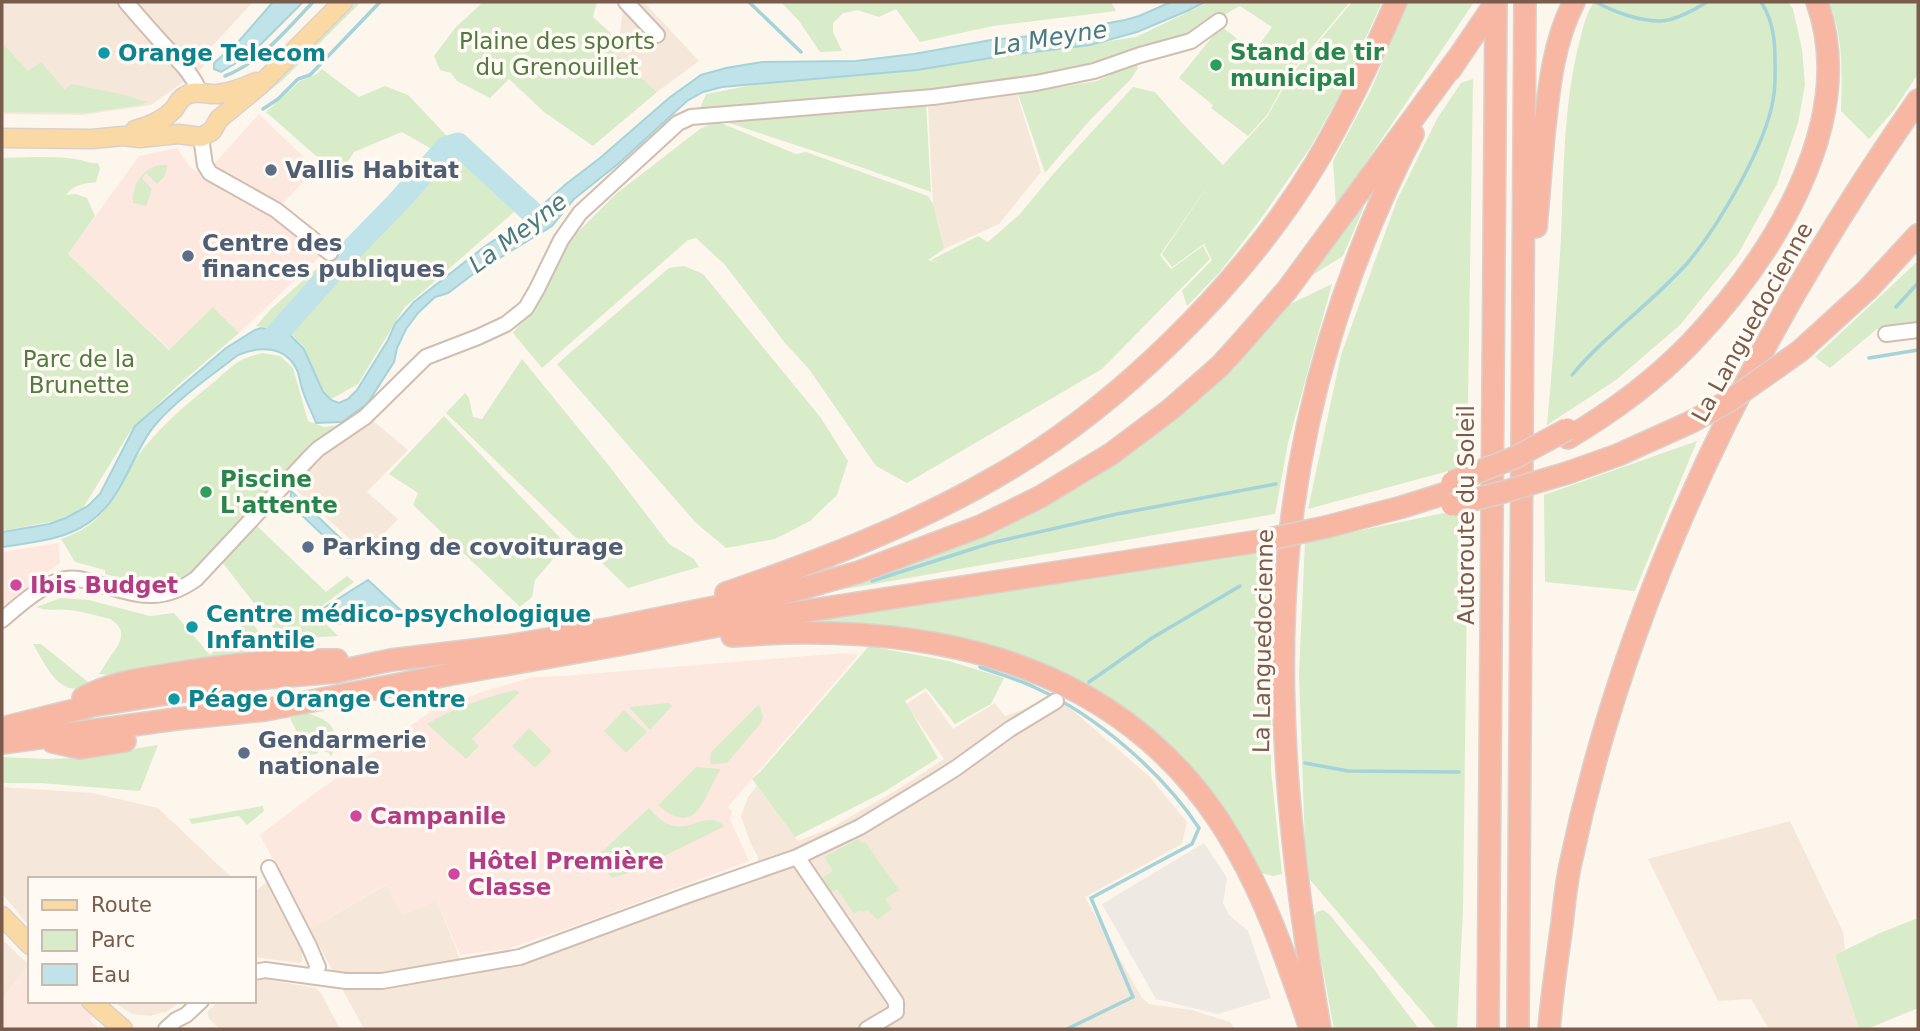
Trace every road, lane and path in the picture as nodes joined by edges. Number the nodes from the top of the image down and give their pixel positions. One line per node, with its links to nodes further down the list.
1 (126, 2): 13 (street)
2 (343, 2): 14 (main road)
3 (626, 2): 11 (street)
4 (1396, 2): 30 (highway)
5 (1496, 2): 12 (highway, La Languedocienne); 53 (highway, Autoroute du Soleil)
6 (1525, 2): 26 (highway)
7 (1574, 2): 26 (highway)
8 (1806, 2): 27 (highway)
9 (1817, 2): 27 (highway)
10 (1219, 21): 29 (street)
11 (657, 35)
12 (1457, 59): 30 (highway); 52 (highway, La Languedocienne)
13 (178, 61): 15 (street); 17 (street)
14 (272, 73): 15 (main road); 18 (main road)
15 (203, 93): 17 (main road); 18 (main road)
16 (1918, 100): 55 (highway, La Languedocienne)
17 (177, 104): 19 (main road); 20 (main road)
18 (219, 120): 20 (main road)
19 (123, 136): 20 (main road); 21 (main road)
20 (194, 136): 23 (street)
21 (2, 138)
22 (1918, 235): 28 (highway, bridge)
23 (330, 253)
24 (1918, 330): 25 (street)
25 (1886, 334)
26 (1522, 372): 54 (highway)
27 (1568, 434): 28 (highway)
28 (1452, 493): 31 (highway, bridge)
29 (2, 620)
30 (638, 623): 31 (highway)
31 (615, 637): 32 (highway); 38 (highway); 51 (highway)
32 (391, 660): 33 (highway); 34 (highway)
33 (335, 672): 34 (highway); 36 (highway); 37 (highway)
34 (82, 699): 36 (highway)
35 (1056, 701): 39 (street)
36 (54, 715): 37 (highway)
37 (2, 729)
38 (2, 743)
39 (797, 857): 44 (street); 50 (street)
40 (269, 868): 44 (street)
41 (2, 916): 42 (main road)
42 (28, 943)
43 (256, 972): 44 (street)
44 (316, 977)
45 (93, 1003): 48 (main road)
46 (199, 1003): 47 (street)
47 (185, 1022): 49 (street)
48 (124, 1029)
49 (166, 1029)
50 (867, 1029)
51 (1310, 1029)
52 (1320, 1029)
53 (1488, 1029)
54 (1518, 1029)
55 (1549, 1029)

